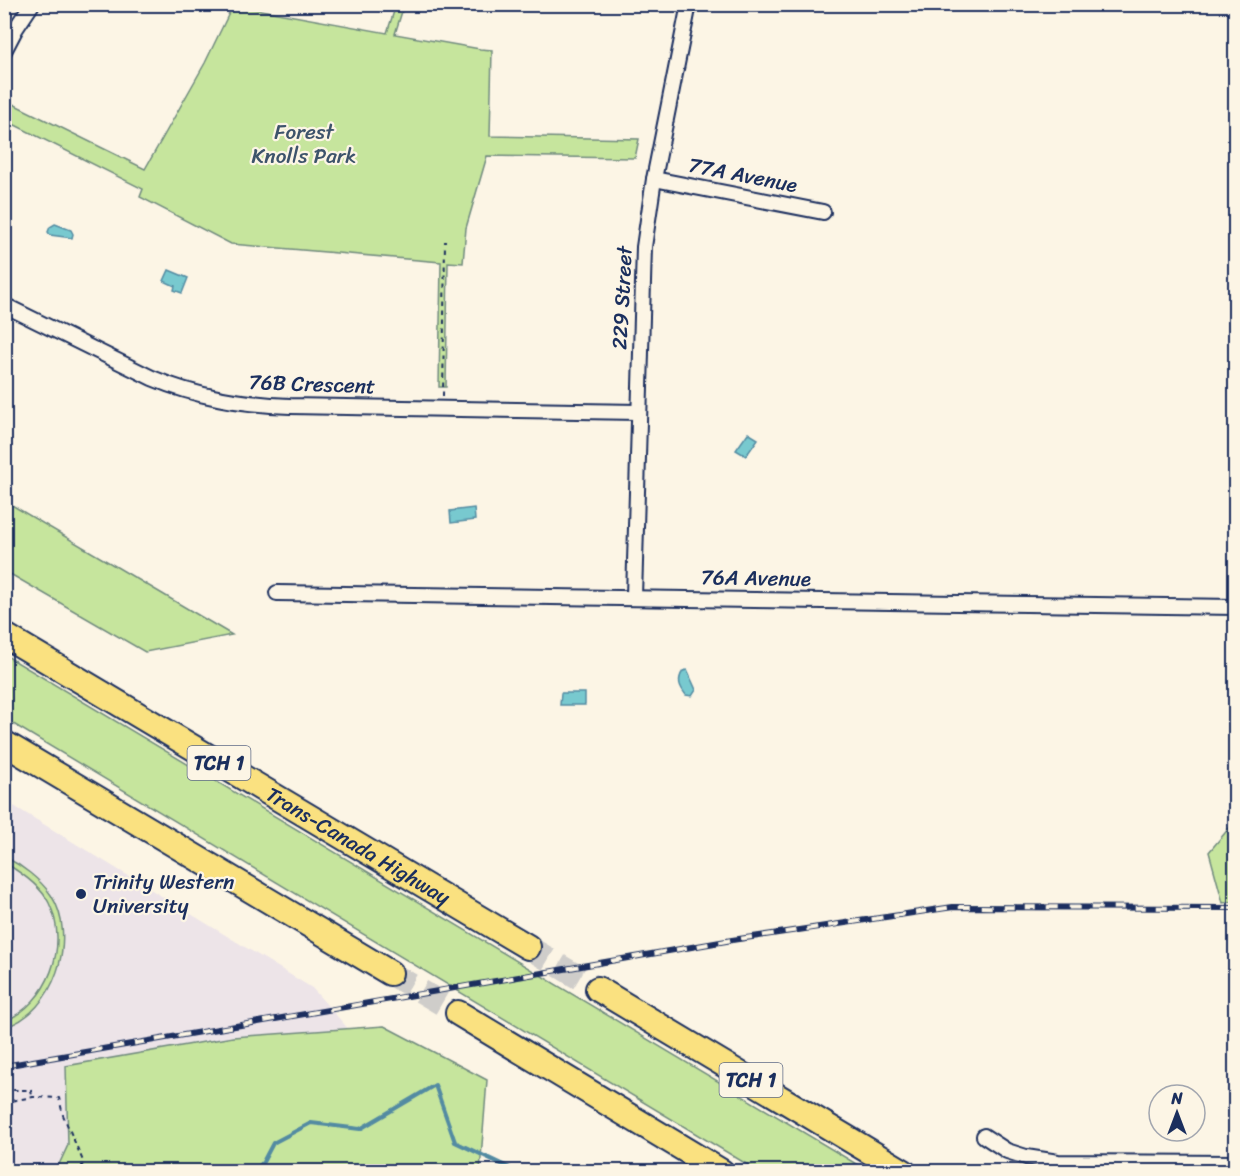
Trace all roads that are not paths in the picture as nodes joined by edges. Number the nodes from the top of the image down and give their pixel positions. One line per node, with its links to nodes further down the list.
1 (32, 4): 3 (street)
2 (689, 4): 4 (street, 229 Street)
3 (4, 51)
4 (654, 179): 5 (street, 77A Avenue); 7 (street, 229 Street)
5 (823, 212)
6 (4, 304): 7 (street, 76B Crescent)
7 (639, 412): 9 (street, 229 Street)
8 (277, 593): 9 (street, 76A Avenue)
9 (634, 597): 10 (street, 76A Avenue)
10 (1236, 607)
11 (4, 635): 13 (highway, Trans-Canada Highway / TCH 1)
12 (4, 743): 14 (highway)
13 (528, 947)
14 (390, 973)
15 (598, 989): 20 (highway, TCH 1)
16 (458, 1013): 19 (highway)
17 (984, 1136): 18 (street)
18 (1236, 1163)
19 (722, 1172)
20 (904, 1172)

